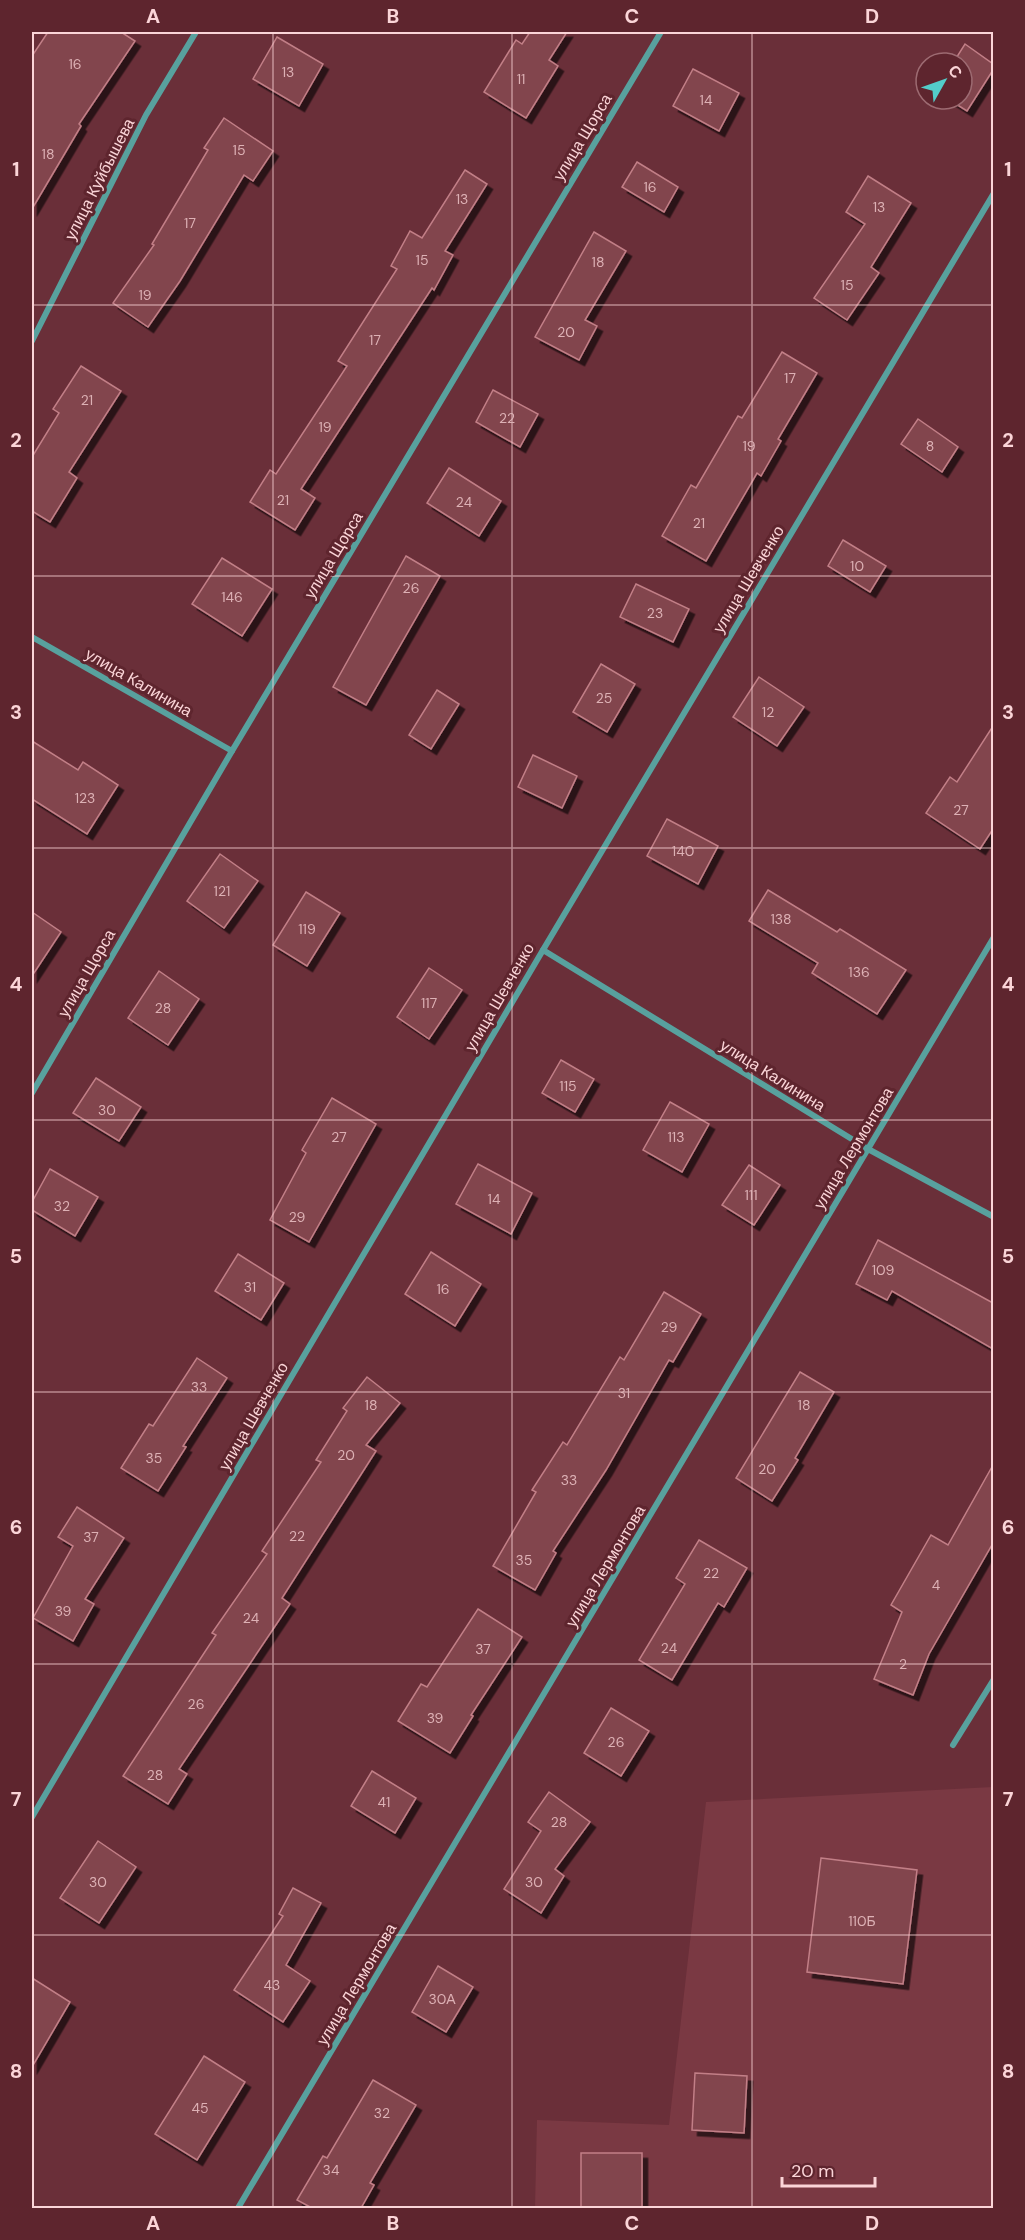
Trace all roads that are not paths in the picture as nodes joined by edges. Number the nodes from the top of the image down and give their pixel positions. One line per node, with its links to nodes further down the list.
1 (196, 32): 4 (street, улица Куйбышева)
2 (661, 32): 6 (street, улица Щорса)
3 (993, 193): 8 (street, улица Шевченко)
4 (32, 341)
5 (32, 637): 6 (street, улица Калинина)
6 (232, 750): 9 (street, улица Щорса)
7 (993, 937): 10 (street, улица Лермонтова)
8 (543, 950): 10 (street, улица Калинина); 14 (street, улица Шевченко)
9 (32, 1093)
10 (868, 1149): 11 (street, улица Калинина); 15 (street, улица Лермонтова)
11 (993, 1217)
12 (993, 1678): 13 (street)
13 (953, 1745)
14 (32, 1817)
15 (238, 2208)

